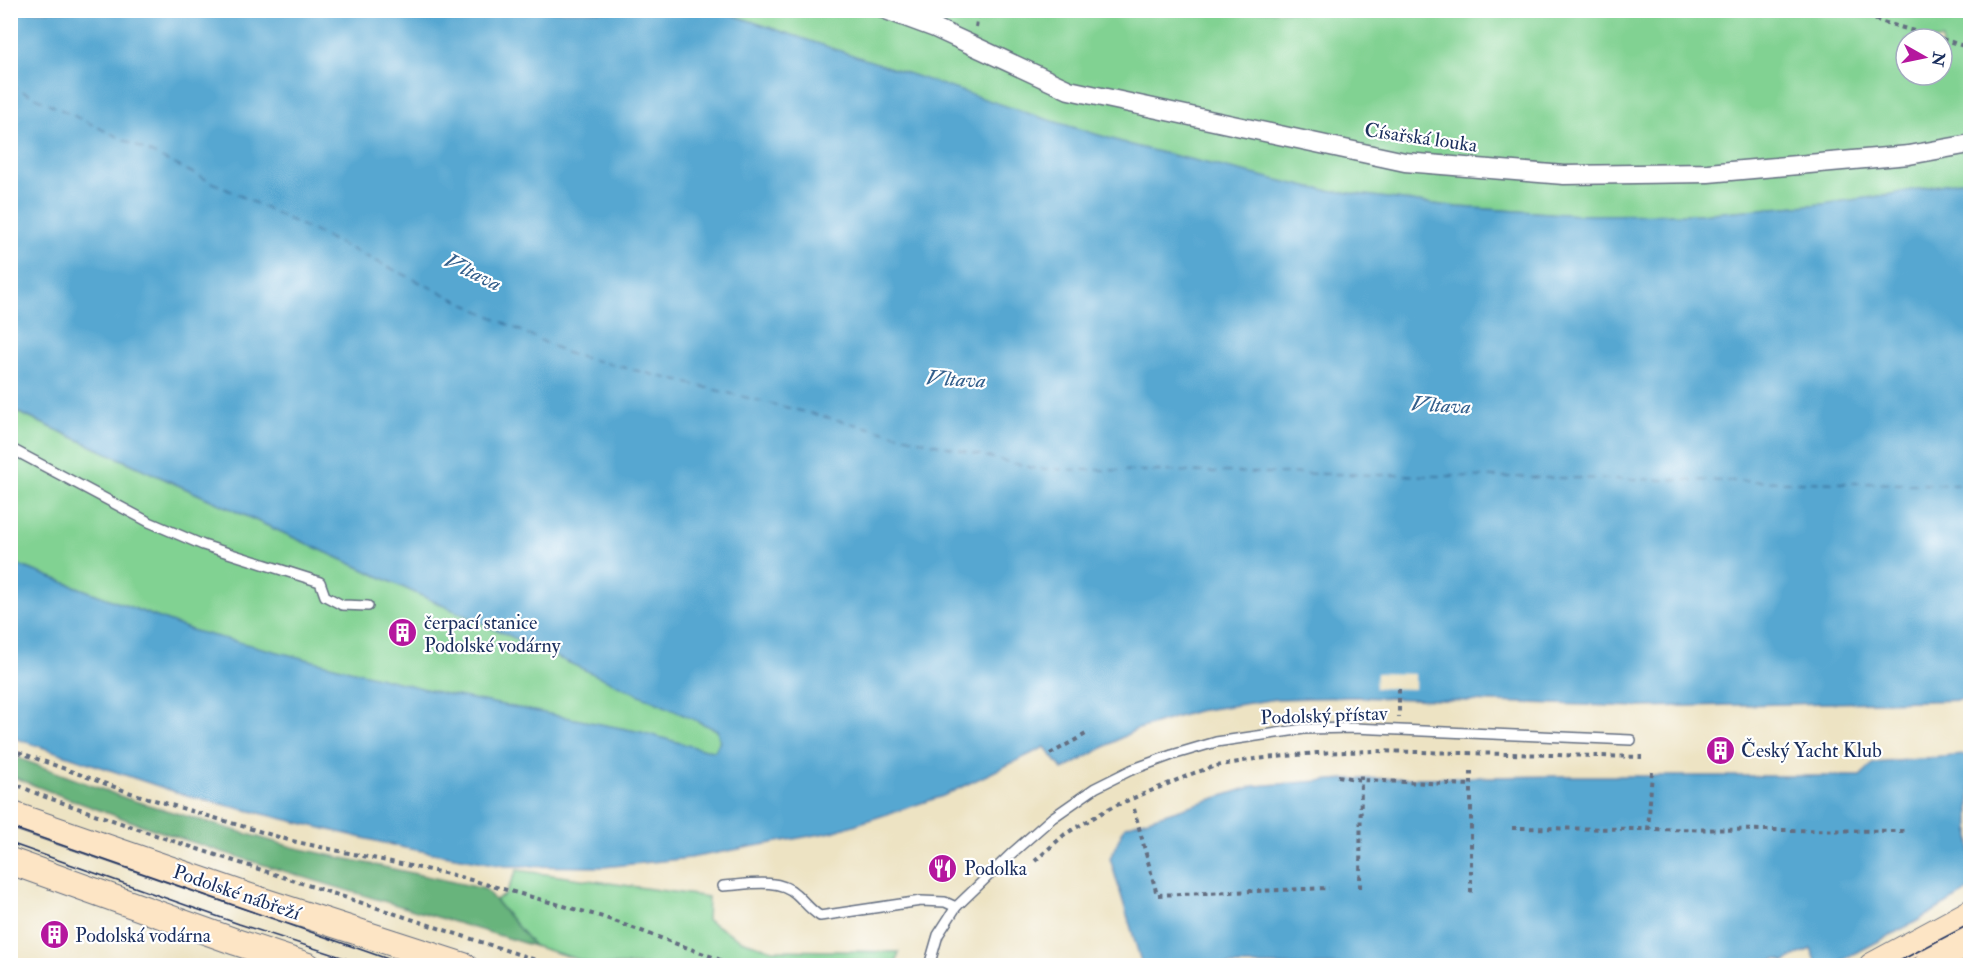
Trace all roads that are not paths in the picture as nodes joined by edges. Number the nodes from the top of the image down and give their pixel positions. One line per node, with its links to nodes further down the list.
1 (886, 10): 2 (street, Císařská louka)
2 (1971, 144)
3 (10, 448): 4 (lane)
4 (368, 606)
5 (1631, 740): 9 (lane, Podolský přístav)
6 (10, 814): 13 (main road, Podolské nábřeží)
7 (10, 861): 12 (main road)
8 (723, 886): 9 (lane)
9 (956, 907): 14 (lane, Podolský přístav)
10 (1971, 914): 15 (main road)
11 (1971, 941): 16 (main road)
12 (308, 966)
13 (464, 966)
14 (929, 966)
15 (1872, 966)
16 (1926, 966)

